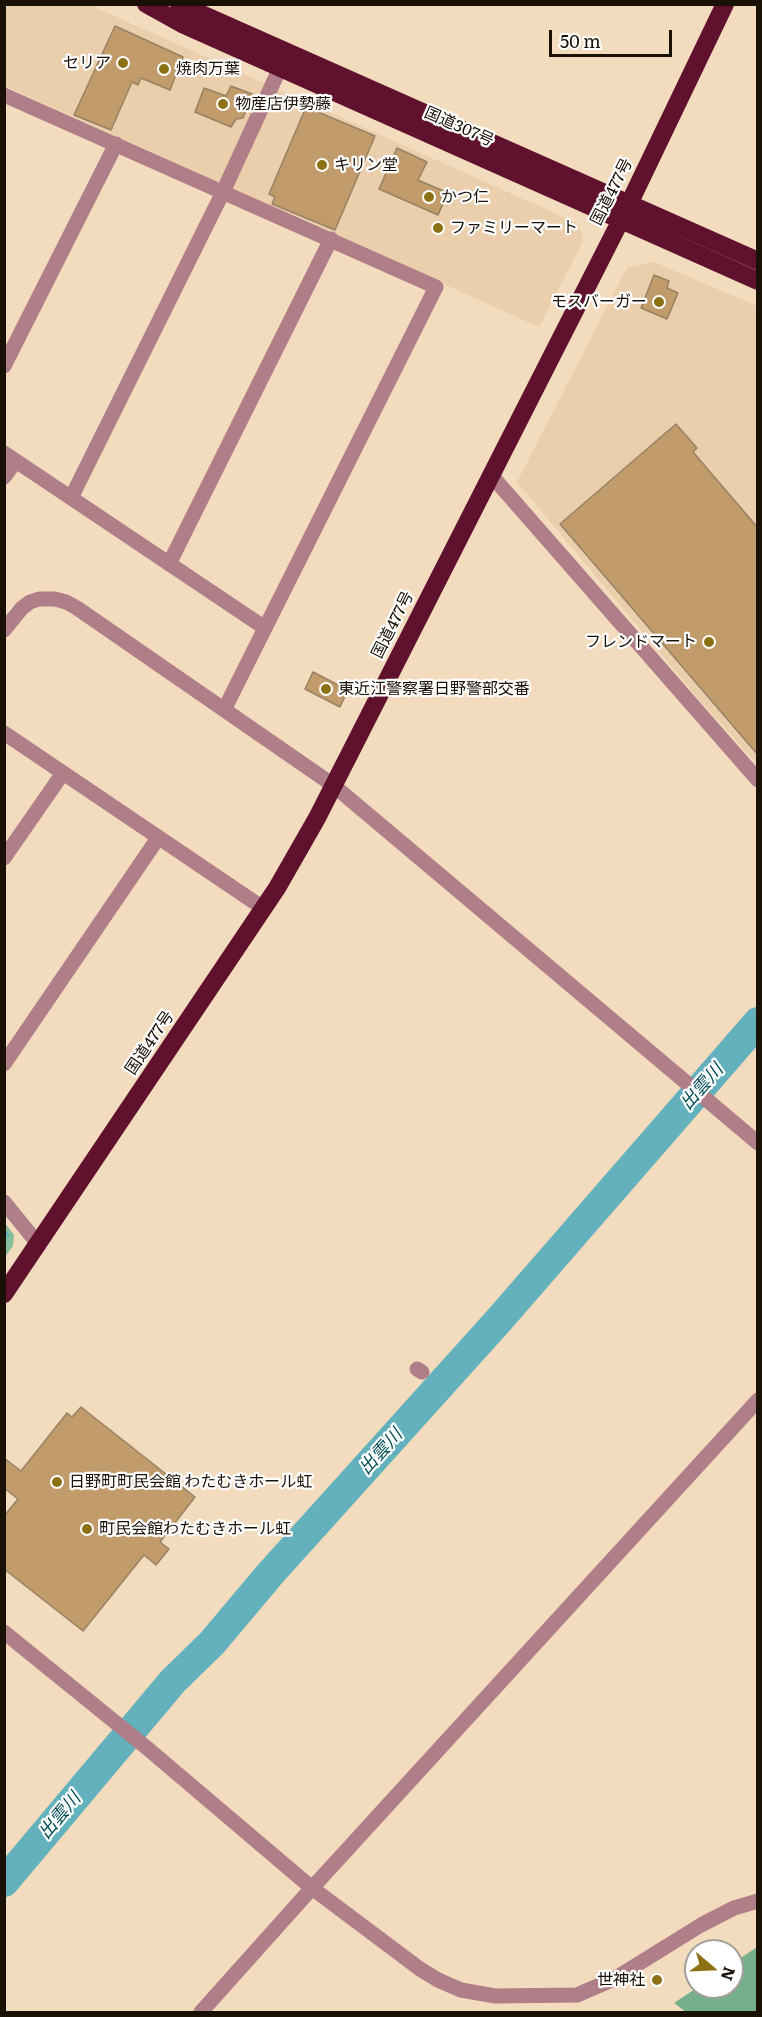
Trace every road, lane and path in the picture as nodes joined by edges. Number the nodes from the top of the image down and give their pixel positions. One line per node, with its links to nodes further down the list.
1 (146, 4): 4 (highway, 国道307号)
2 (179, 4): 4 (highway, 国道307号)
3 (725, 4): 8 (highway, 国道477号)
4 (284, 60): 7 (street); 8 (highway, 国道307号); 9 (highway, 国道307号)
5 (4, 95): 6 (street)
6 (116, 144): 7 (street); 13 (street)
7 (223, 192): 10 (street); 17 (street)
8 (628, 204): 9 (highway, 国道477号); 11 (highway, 国道307号)
9 (620, 220): 12 (highway, 国道307号); 15 (highway, 国道477号)
10 (331, 239): 18 (street); 19 (street)
11 (758, 261)
12 (758, 281)
13 (4, 366)
14 (10, 457): 16 (street); 17 (street)
15 (491, 475): 24 (street); 25 (highway, 国道477号)
16 (4, 477)
17 (71, 498): 18 (street)
18 (169, 564): 19 (street)
19 (265, 628): 21 (street)
20 (4, 630): 21 (street)
21 (224, 710): 25 (street)
22 (4, 734): 23 (street)
23 (63, 773): 26 (street); 27 (street)
24 (758, 780)
25 (333, 785): 28 (highway, 国道477号); 30 (street)
26 (158, 838): 28 (street); 29 (street)
27 (4, 858)
28 (263, 908): 32 (highway, 国道477号)
29 (4, 1064)
30 (758, 1143)
31 (4, 1202): 32 (street)
32 (39, 1245): 33 (highway, 国道477号)
33 (4, 1294)
34 (758, 1400): 36 (street)
35 (4, 1632): 36 (street)
36 (312, 1888): 37 (street); 38 (street)
37 (758, 1900)
38 (201, 2013)

